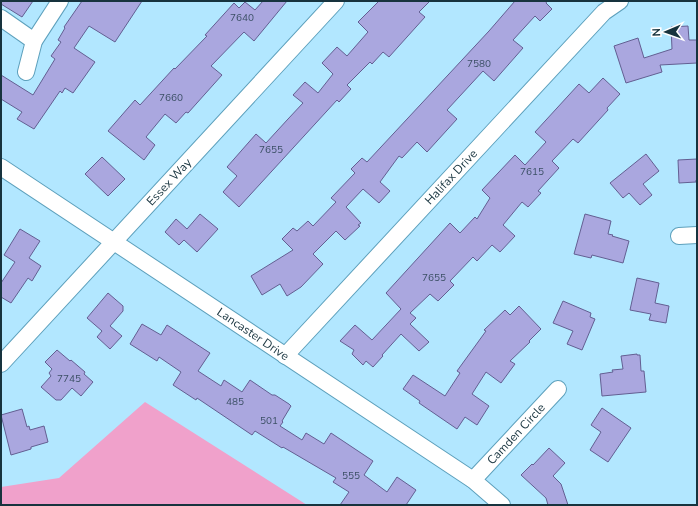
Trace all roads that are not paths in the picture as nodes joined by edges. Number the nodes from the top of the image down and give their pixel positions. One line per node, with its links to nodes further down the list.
1 (60, 1): 5 (street)
2 (336, 1): 10 (street, Essex Way)
3 (620, 1): 11 (street, Halifax Drive)
4 (1, 18): 5 (street)
5 (34, 41): 6 (street)
6 (26, 72)
7 (1, 167): 10 (street, Lancaster Drive)
8 (697, 235): 9 (street)
9 (679, 236)
10 (114, 242): 11 (street, Lancaster Drive); 12 (street, Essex Way)
11 (285, 356): 14 (street, Lancaster Drive)
12 (1, 364)
13 (558, 388): 14 (street, Camden Circle)
14 (473, 480): 15 (street, Lancaster Drive)
15 (502, 505)

